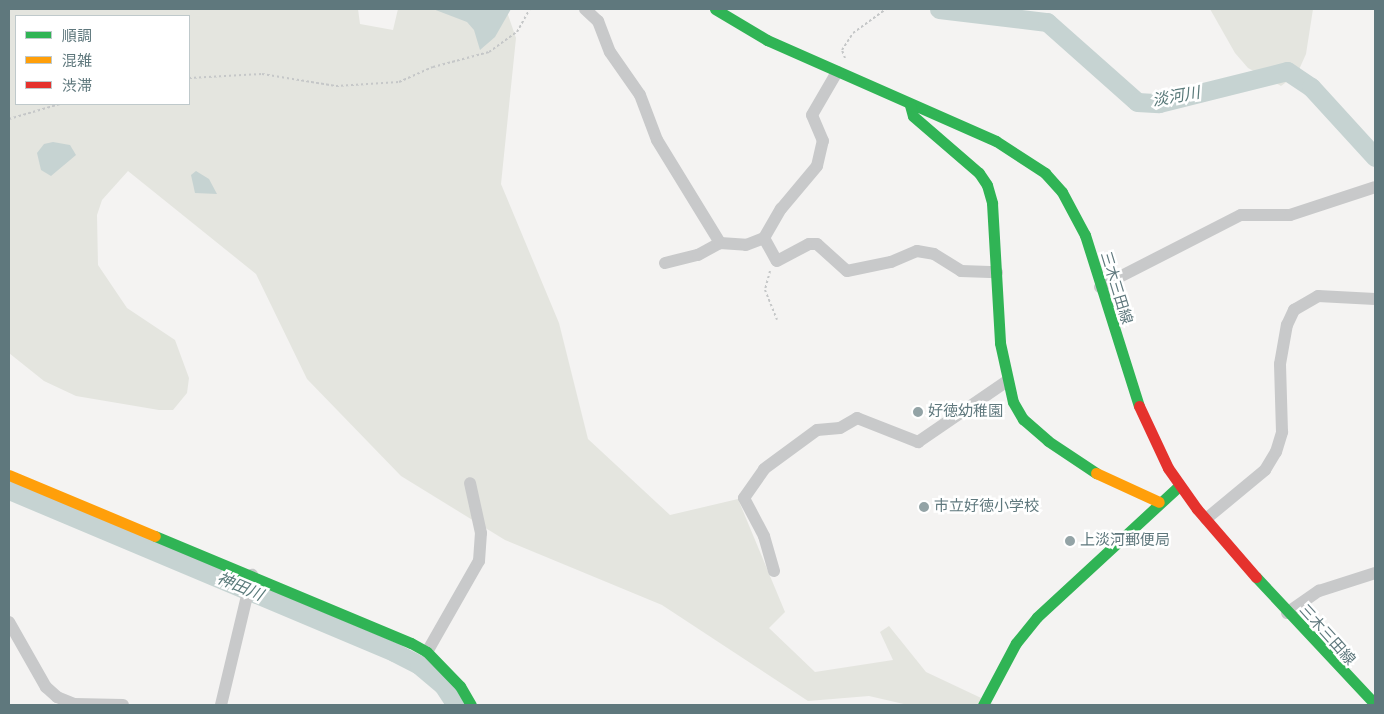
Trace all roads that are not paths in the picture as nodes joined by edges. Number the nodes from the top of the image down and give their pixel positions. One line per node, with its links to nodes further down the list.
1 (585, 9): 7 (street)
2 (715, 9): 3 (street, 三木三田線)
3 (837, 72): 4 (street, 三木三田線); 6 (street)
4 (910, 105): 9 (street); 10 (street, 三木三田線)
5 (1375, 187): 10 (street)
6 (764, 238): 7 (street); 9 (street)
7 (720, 243): 8 (street)
8 (665, 263)
9 (997, 272): 12 (street)
10 (1100, 287): 15 (street, 三木三田線)
11 (1375, 298): 17 (street)
12 (1007, 381): 16 (street); 18 (street)
13 (9, 475): 20 (street)
14 (470, 483): 23 (street)
15 (1179, 486): 16 (street); 17 (street, 三木三田線)
16 (1159, 502): 28 (street)
17 (1206, 518): 21 (street, 三木三田線)
18 (774, 571)
19 (1375, 573): 21 (street)
20 (248, 585): 23 (street); 26 (street)
21 (1287, 613): 24 (street, 三木三田線)
22 (9, 622): 25 (street)
23 (426, 652): 27 (street)
24 (1375, 704)
25 (123, 705)
26 (221, 705)
27 (471, 705)
28 (983, 705)

